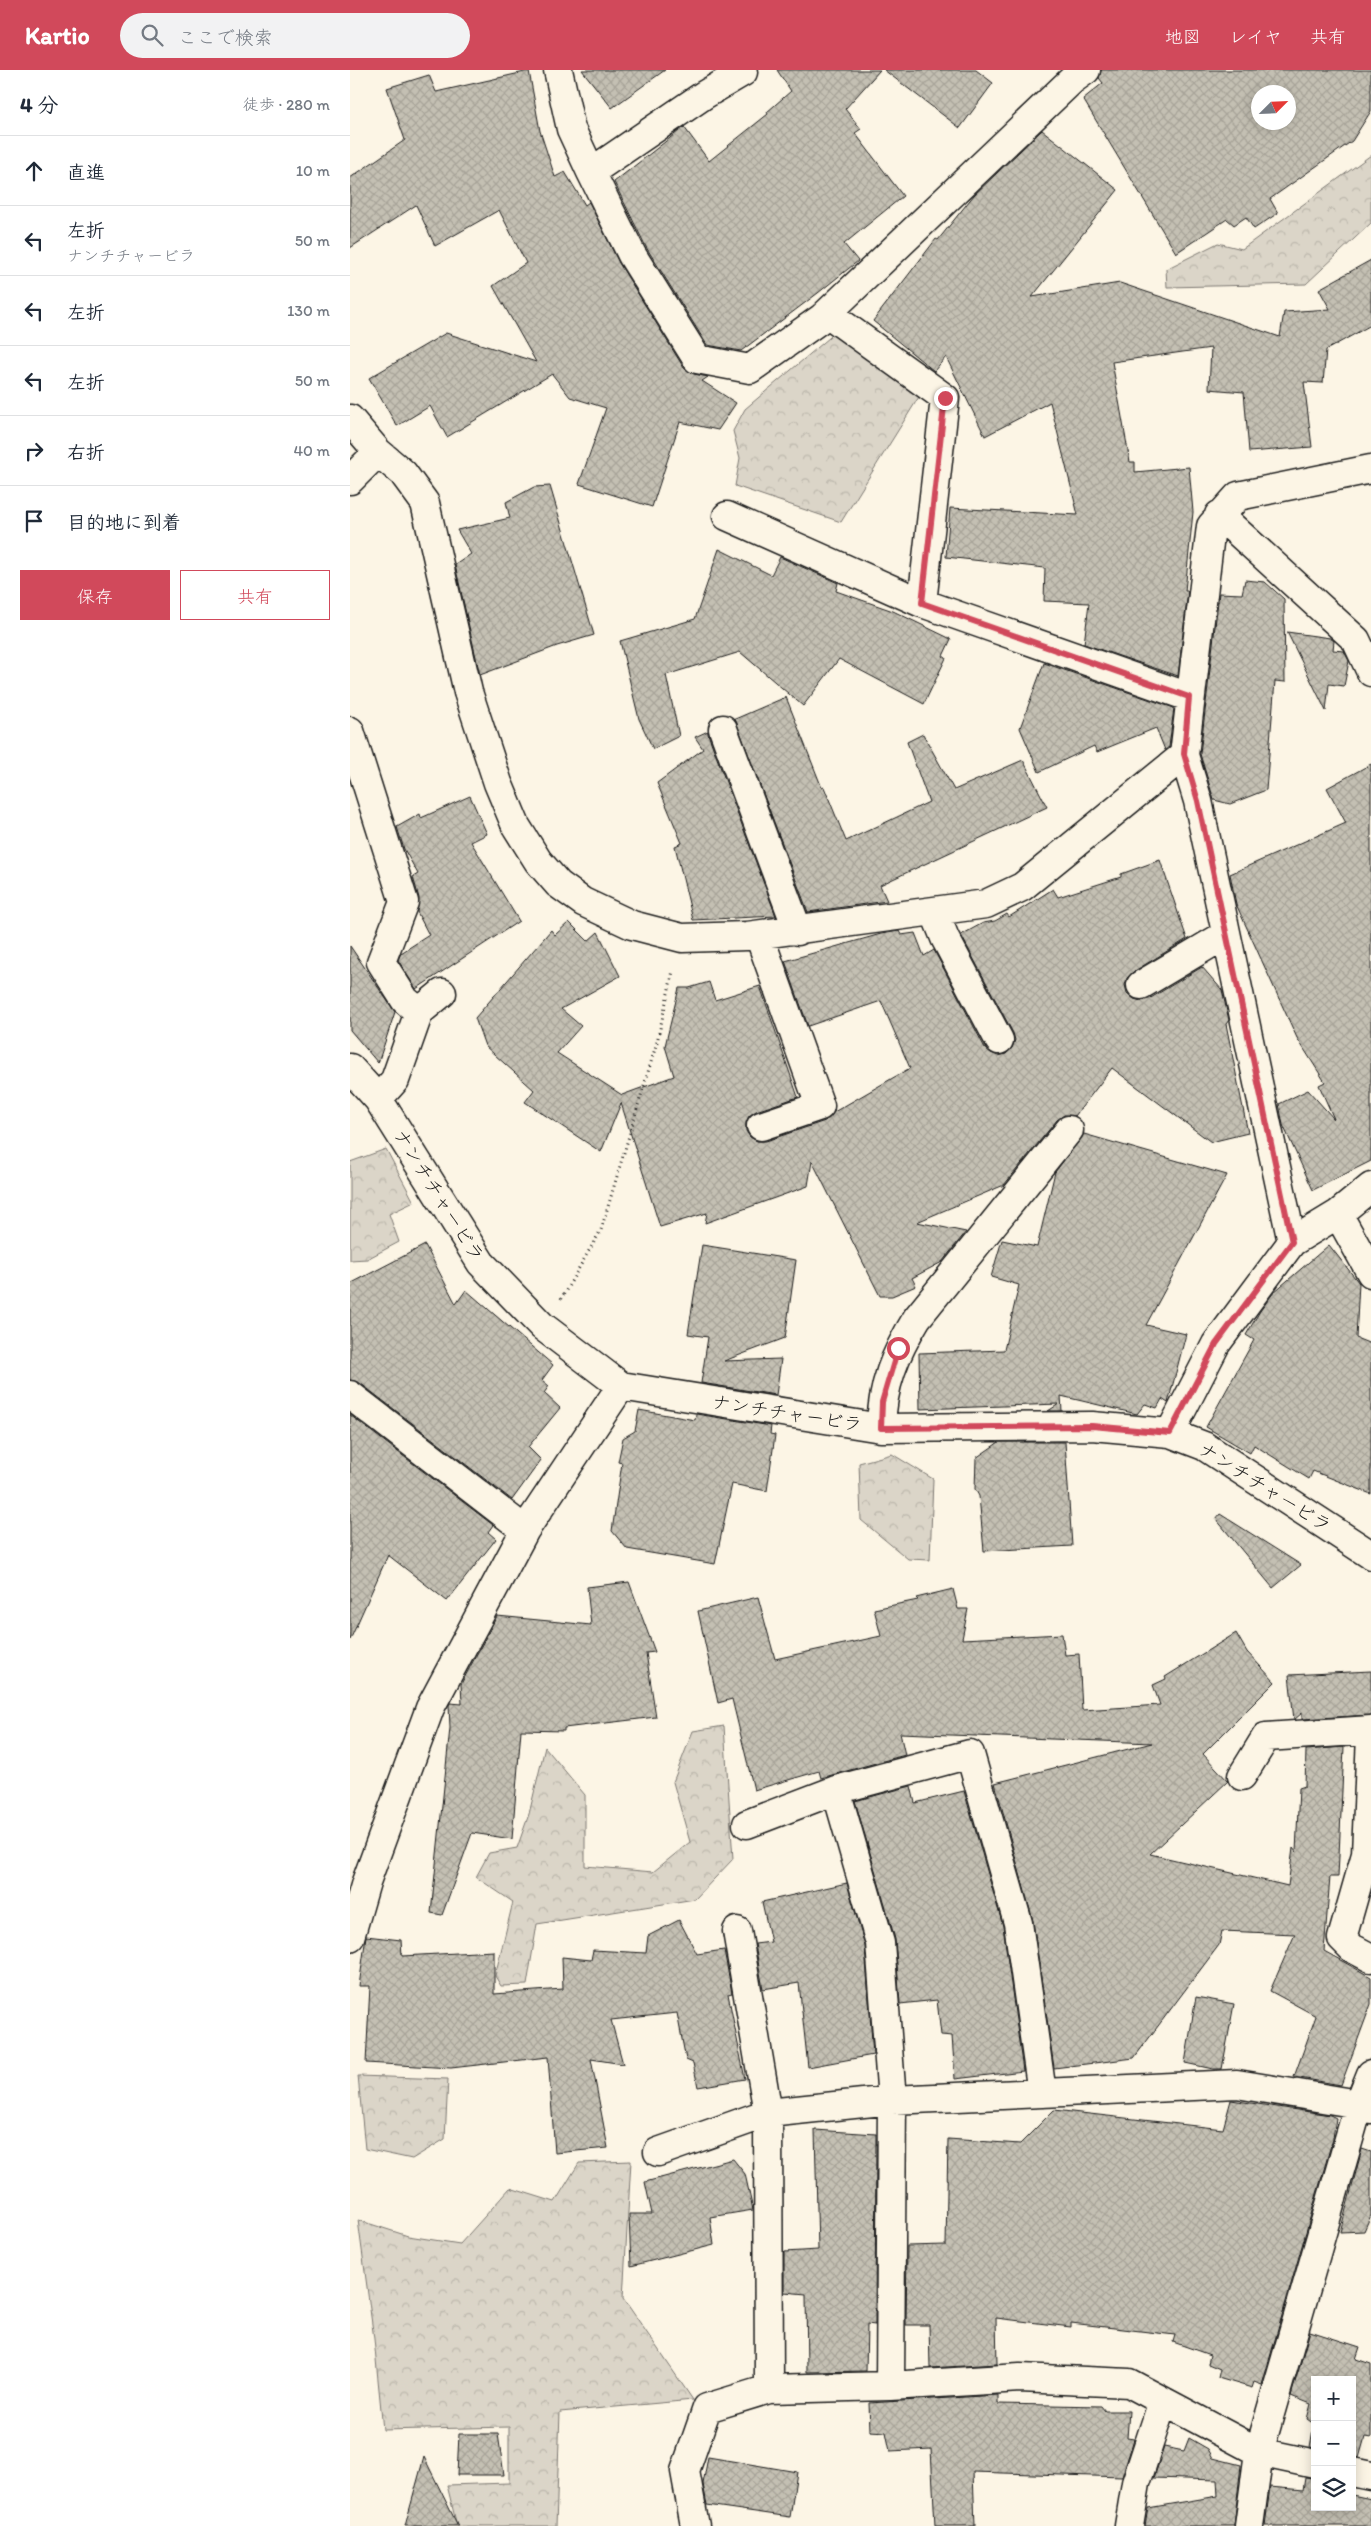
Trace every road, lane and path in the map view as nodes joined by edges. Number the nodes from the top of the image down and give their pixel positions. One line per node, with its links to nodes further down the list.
1 (558, 70): 4 (street)
2 (1086, 70): 5 (street)
3 (743, 72): 4 (street)
4 (591, 172): 5 (street)
5 (827, 313): 12 (street)
6 (350, 419): 7 (street)
7 (378, 452): 9 (street); 22 (street)
8 (1371, 469): 10 (street)
9 (350, 480)
10 (1219, 515): 13 (street); 14 (street)
11 (726, 516): 12 (street)
12 (922, 603): 14 (street)
13 (1371, 672)
14 (1189, 697): 17 (street)
15 (723, 728): 19 (street)
16 (350, 731): 25 (street)
17 (1184, 754): 18 (street); 21 (street)
18 (934, 911): 19 (street); 26 (street)
19 (798, 931): 20 (street)
20 (759, 935): 22 (street); 29 (street)
21 (1225, 935): 23 (street); 33 (street)
22 (682, 938): 35 (path)
23 (1141, 986)
24 (442, 993): 25 (street)
25 (419, 1012): 28 (street)
26 (999, 1040)
27 (350, 1068): 28 (street, ナンチチャービラ)
28 (378, 1098): 35 (street, ナンチチャービラ)
29 (761, 1126)
30 (1069, 1130): 38 (street)
31 (1371, 1187): 32 (street)
32 (1338, 1214): 33 (street); 34 (street)
33 (1292, 1242): 39 (street)
34 (1371, 1273)
35 (542, 1326): 36 (street, ナンチチャービラ)
36 (621, 1386): 38 (street, ナンチチャービラ); 40 (street)
37 (350, 1395): 40 (street)
38 (881, 1428): 39 (street, ナンチチャービラ)
39 (1170, 1433): 41 (street, ナンチチャービラ)
40 (525, 1530): 47 (street)
41 (1371, 1555)
42 (1371, 1730): 44 (street)
43 (1371, 1734): 50 (street)
44 (1242, 1776)
45 (836, 1790): 46 (street); 52 (street); 53 (street)
46 (747, 1824)
47 (358, 1884): 49 (street)
48 (737, 1931): 55 (street)
49 (350, 1936)
50 (1371, 1958)
51 (1371, 2074): 54 (street)
52 (1042, 2093): 53 (street); 54 (street)
53 (892, 2100): 55 (street); 57 (street)
54 (1365, 2106): 60 (street)
55 (768, 2113): 56 (street); 58 (street)
56 (658, 2152)
57 (890, 2386): 58 (street); 59 (street)
58 (770, 2389): 64 (street)
59 (1163, 2401): 60 (street); 65 (street)
60 (1259, 2452): 61 (street); 66 (street)
61 (1311, 2463)
62 (1356, 2473): 63 (street)
63 (1371, 2476)
64 (695, 2526)
65 (1129, 2526)
66 (1249, 2526)

